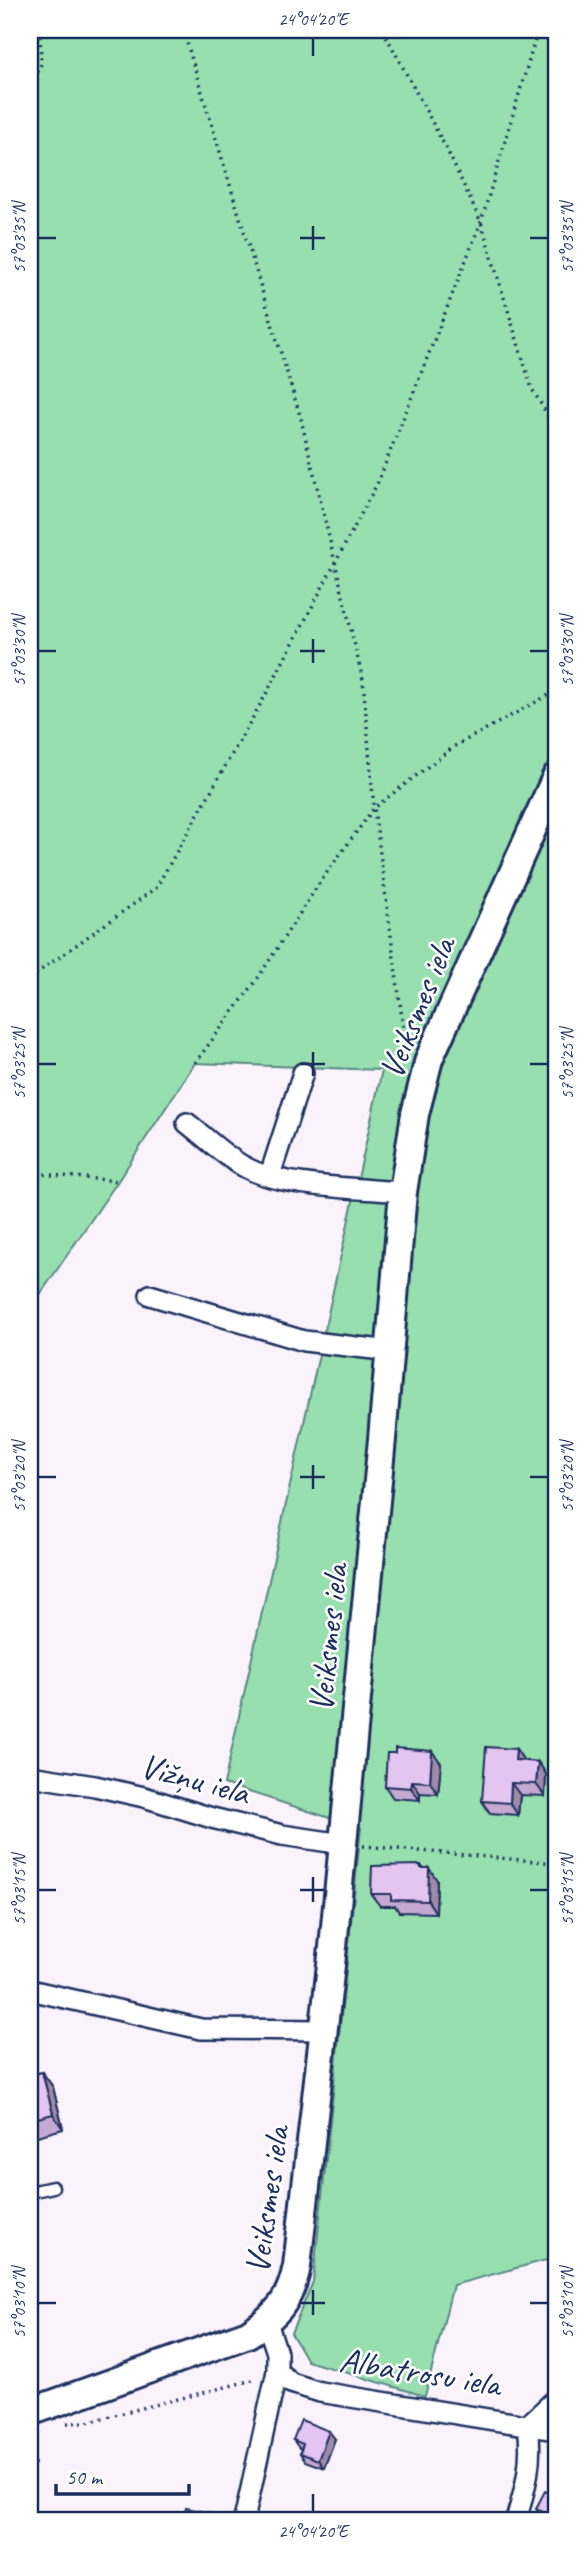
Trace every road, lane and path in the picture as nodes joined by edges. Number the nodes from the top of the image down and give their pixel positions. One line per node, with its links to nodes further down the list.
1 (40, 30): 5 (path)
2 (183, 30): 8 (path)
3 (383, 30): 6 (path)
4 (538, 30): 6 (path)
5 (30, 92)
6 (481, 222): 7 (path); 8 (path)
7 (556, 429)
8 (335, 564): 11 (path); 12 (path)
9 (556, 691): 11 (path)
10 (556, 777): 20 (main road, Veiksmes iela)
11 (374, 808): 13 (path); 14 (path)
12 (30, 978)
13 (408, 1060)
14 (195, 1063)
15 (303, 1073): 18 (street)
16 (187, 1123): 18 (street)
17 (30, 1173): 19 (path)
18 (270, 1175): 20 (street)
19 (118, 1181)
20 (403, 1192): 22 (main road, Veiksmes iela)
21 (150, 1295): 22 (street)
22 (391, 1351): 24 (main road, Veiksmes iela)
23 (30, 1776): 24 (street, Vižņu iela)
24 (343, 1844): 25 (path); 27 (main road, Veiksmes iela)
25 (556, 1863)
26 (30, 1990): 27 (street)
27 (324, 2030): 30 (main road, Veiksmes iela)
28 (53, 2187): 29 (lane)
29 (30, 2192)
30 (267, 2322): 31 (street, Veiksmes iela); 33 (main road)
31 (277, 2371): 34 (path); 35 (street, Albatrosu iela); 37 (street, Veiksmes iela)
32 (556, 2399): 35 (street)
33 (32, 2403)
34 (64, 2423)
35 (528, 2425): 36 (street, Albatrosu iela); 38 (street)
36 (556, 2430)
37 (244, 2520)
38 (516, 2520)

